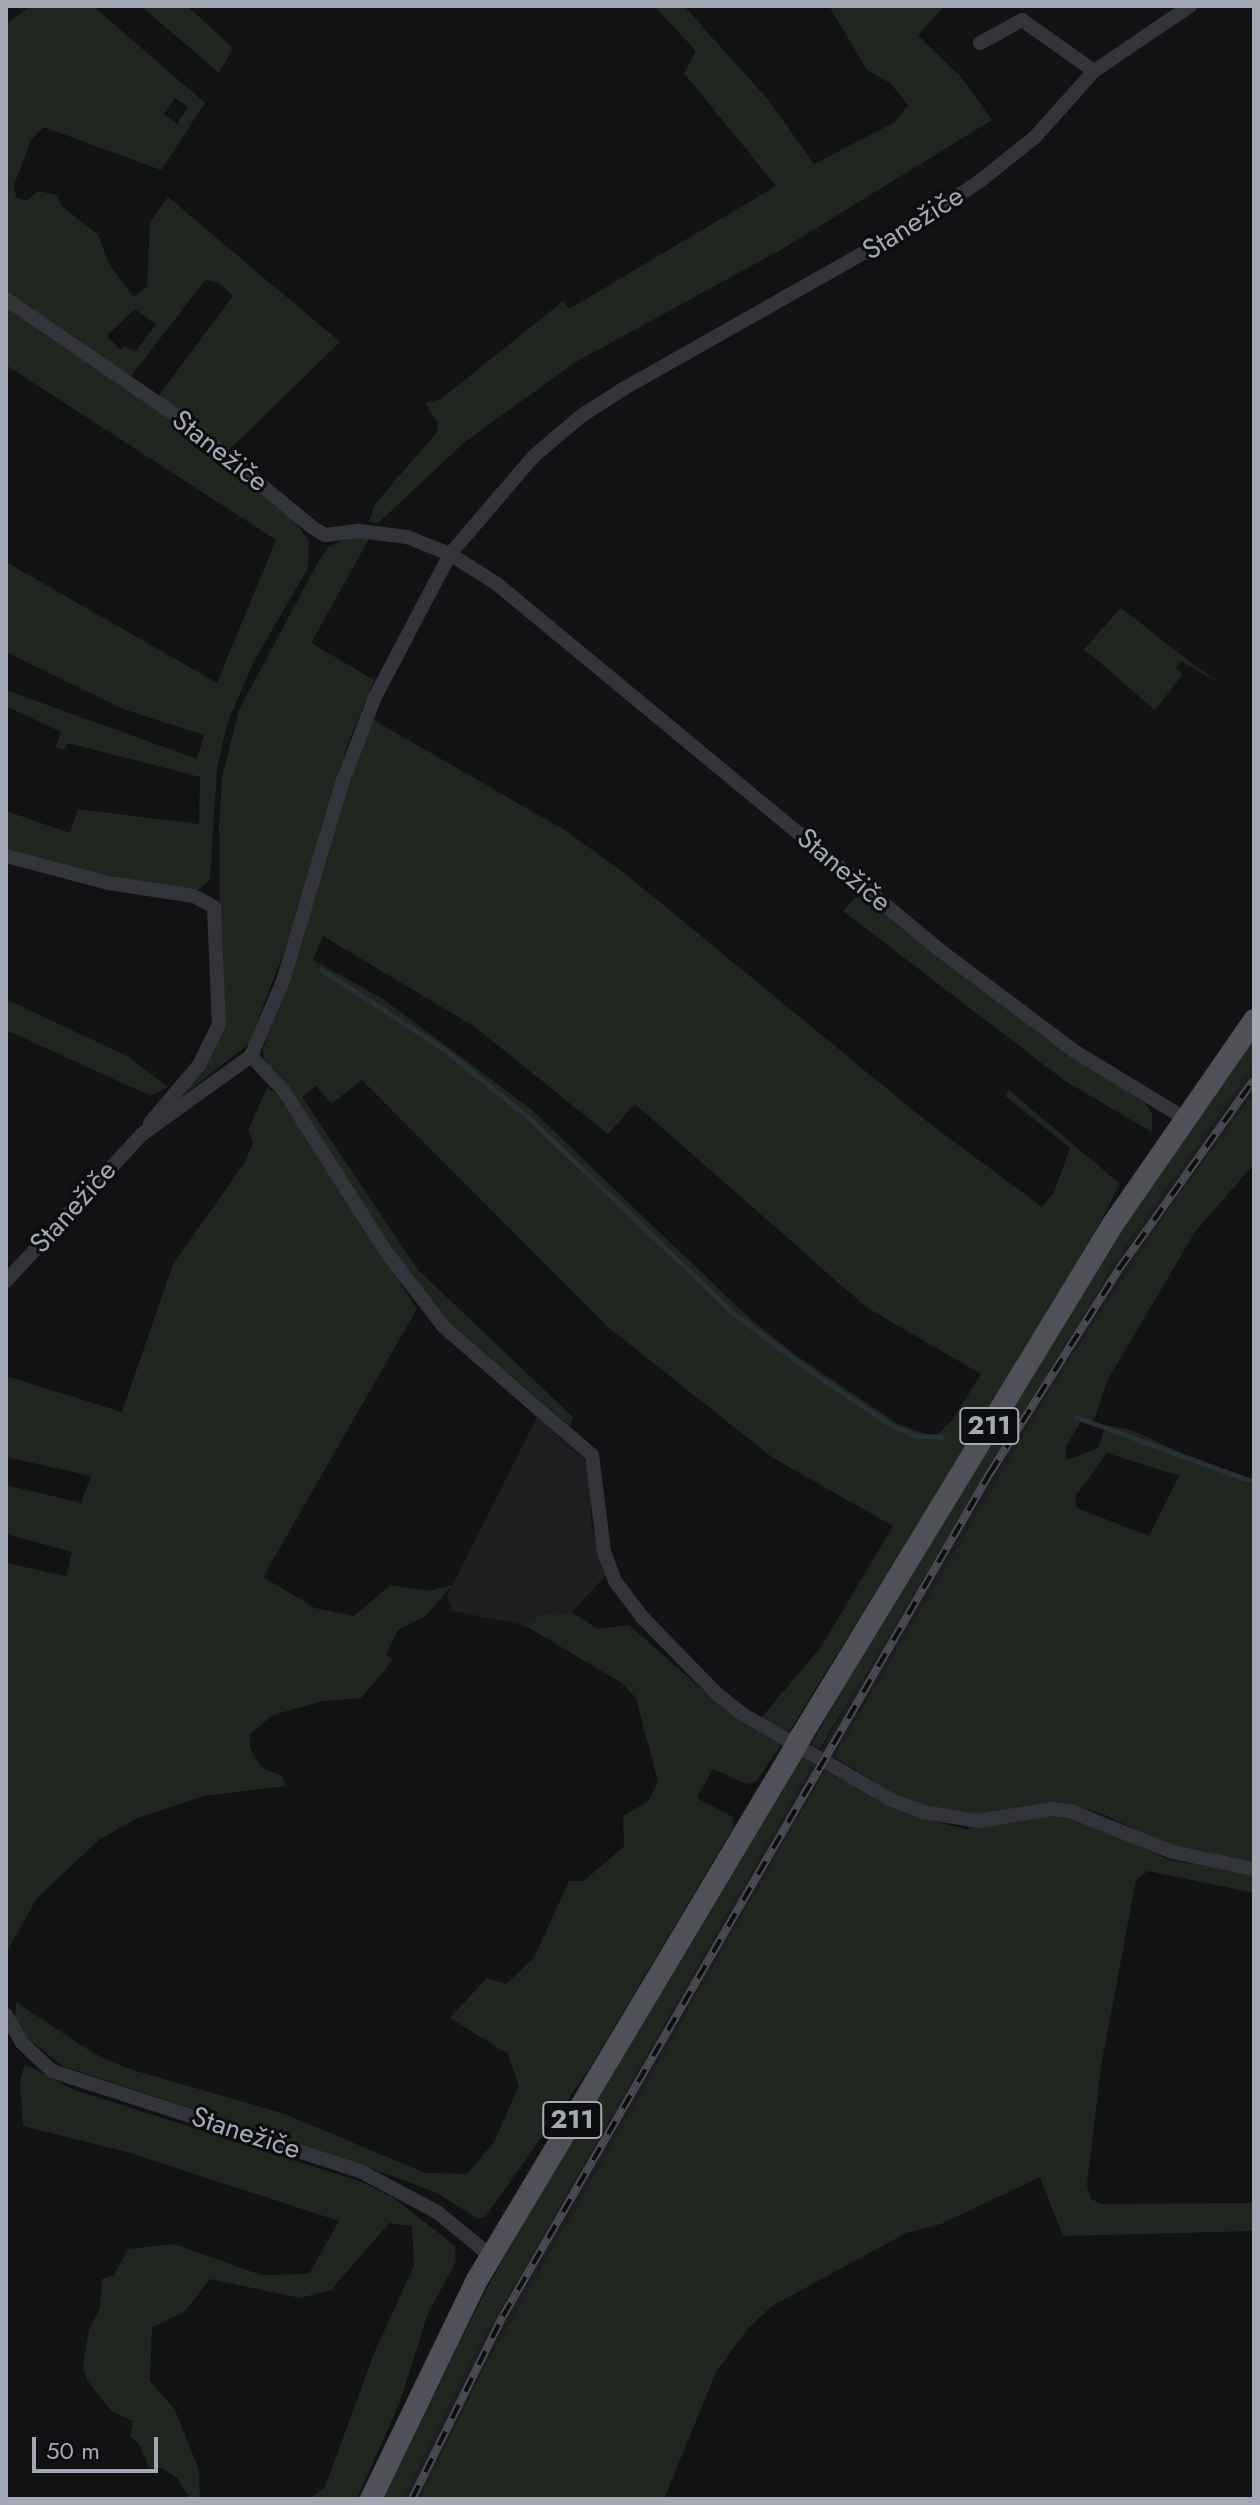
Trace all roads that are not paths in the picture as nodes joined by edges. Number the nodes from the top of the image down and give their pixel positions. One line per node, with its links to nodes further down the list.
1 (1190, 6): 3 (street, Stanežiče)
2 (980, 43): 3 (street)
3 (1094, 71): 5 (street, Stanežiče)
4 (6, 299): 5 (street, Stanežiče)
5 (450, 554): 8 (street, Stanežiče); 9 (street, Stanežiče)
6 (6, 856): 10 (street, Stanežiče)
7 (1254, 1020): 9 (main road, 211)
8 (251, 1056): 10 (street, Stanežiče); 12 (street)
9 (1184, 1118): 14 (main road, 211)
10 (141, 1135): 11 (street, Stanežiče)
11 (6, 1281)
12 (1254, 1869)
13 (6, 2015): 14 (street, Stanežiče)
14 (491, 2256): 15 (main road, 211)
15 (371, 2499)

